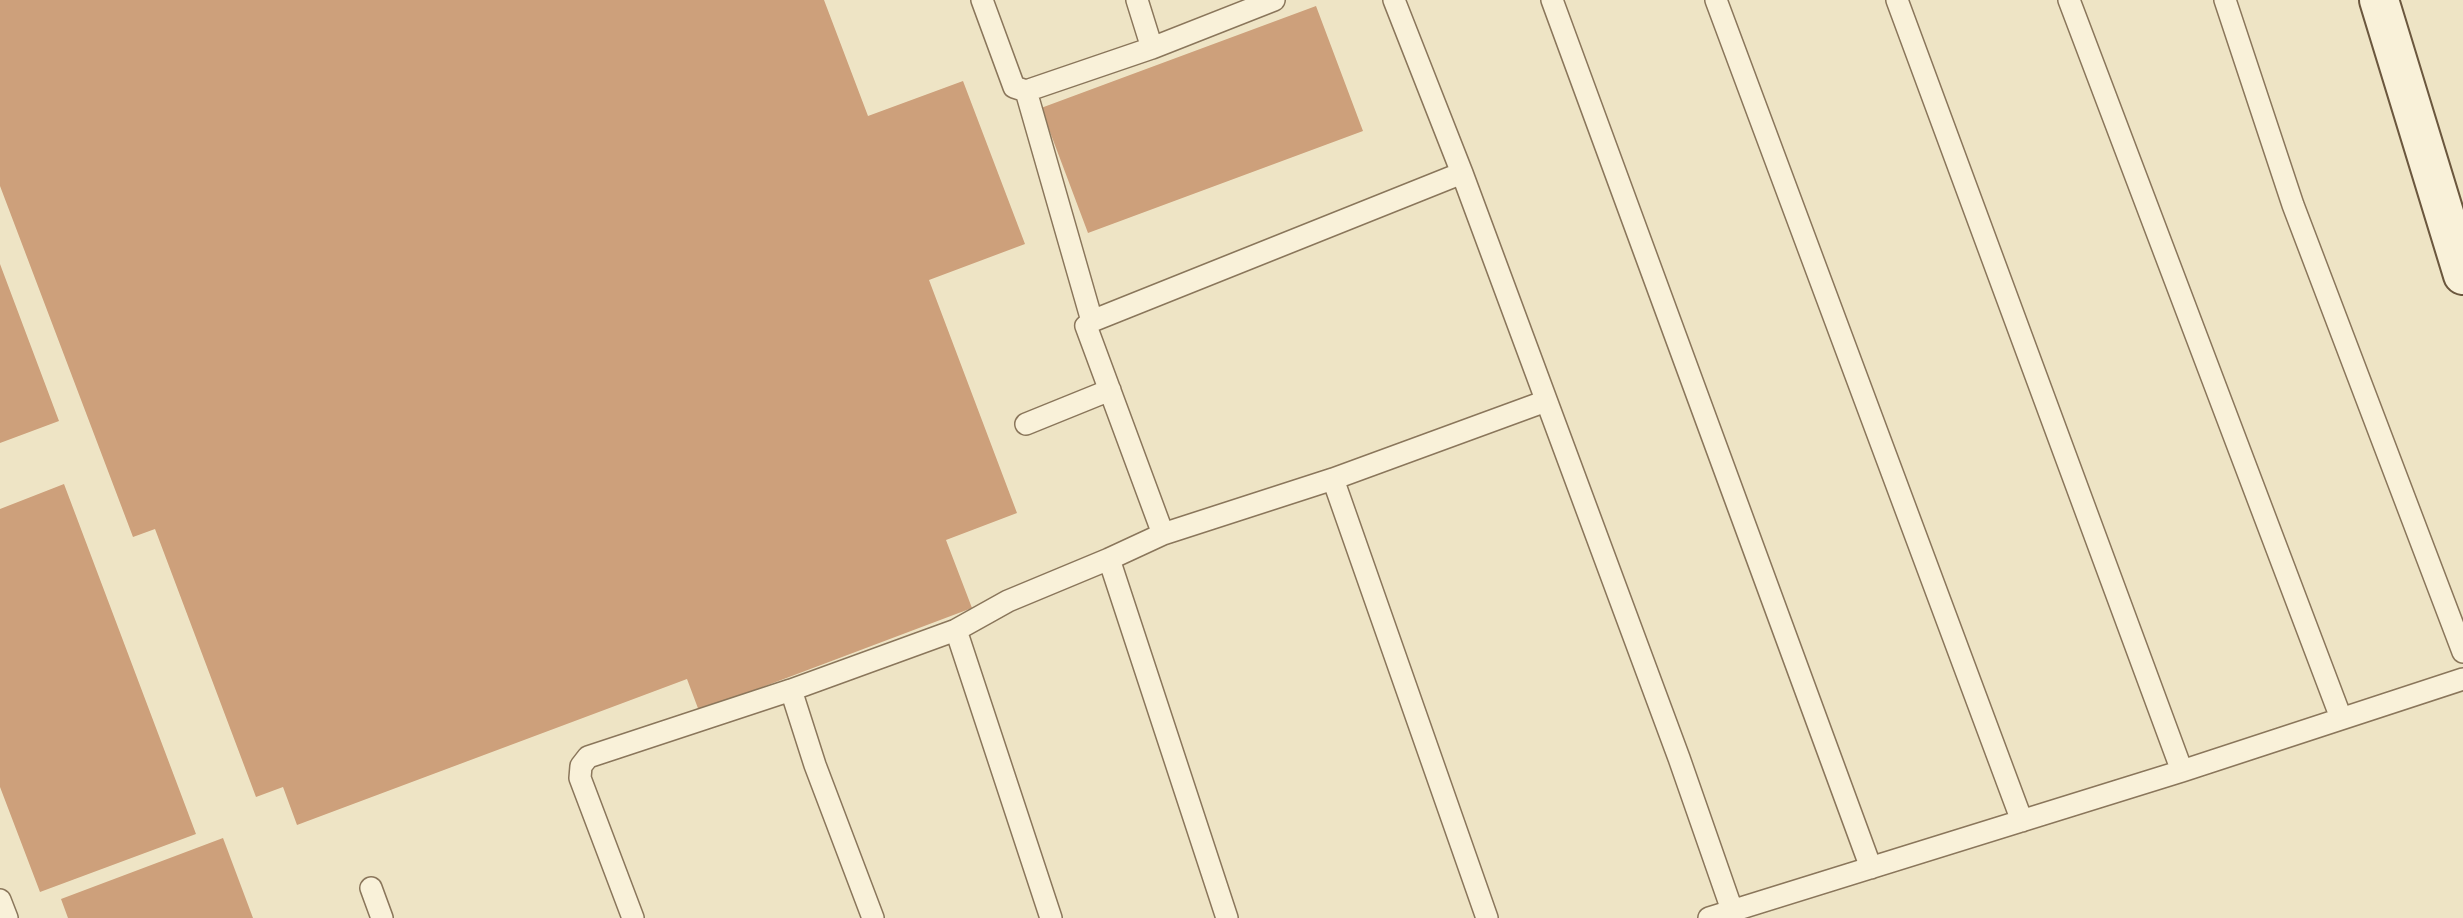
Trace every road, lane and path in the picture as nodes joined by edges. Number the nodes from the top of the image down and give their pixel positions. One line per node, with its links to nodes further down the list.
1 (982, 0): 12 (lane)
2 (1137, 0): 11 (lane)
3 (1274, 0): 11 (lane)
4 (1394, 0): 13 (lane)
5 (1552, 0): 29 (lane)
6 (1716, 0): 28 (lane)
7 (1898, 0): 27 (lane)
8 (2069, 0): 26 (lane)
9 (2225, 0): 23 (lane)
10 (2379, 0): 14 (main road)
11 (1152, 48): 12 (lane)
12 (1026, 92): 15 (lane)
13 (1462, 173): 15 (lane); 17 (lane)
14 (2463, 275)
15 (1092, 321): 16 (lane)
16 (1110, 390): 18 (lane); 20 (lane)
17 (1546, 401): 19 (lane); 32 (lane)
18 (1026, 424)
19 (1333, 479): 20 (lane); 39 (lane)
20 (1163, 534): 21 (lane)
21 (1109, 559): 22 (lane); 38 (lane)
22 (956, 630): 25 (lane); 37 (lane)
23 (2463, 652)
24 (2463, 679): 26 (lane)
25 (791, 690): 35 (lane); 36 (lane)
26 (2341, 718): 27 (lane)
27 (2182, 771): 28 (lane)
28 (2022, 821): 29 (lane)
29 (1871, 867): 32 (lane)
30 (371, 888): 34 (lane)
31 (0, 900): 33 (lane)
32 (1732, 911): 40 (lane)
33 (7, 918)
34 (382, 918)
35 (633, 918)
36 (873, 918)
37 (1051, 918)
38 (1227, 918)
39 (1487, 918)
40 (1709, 918)

